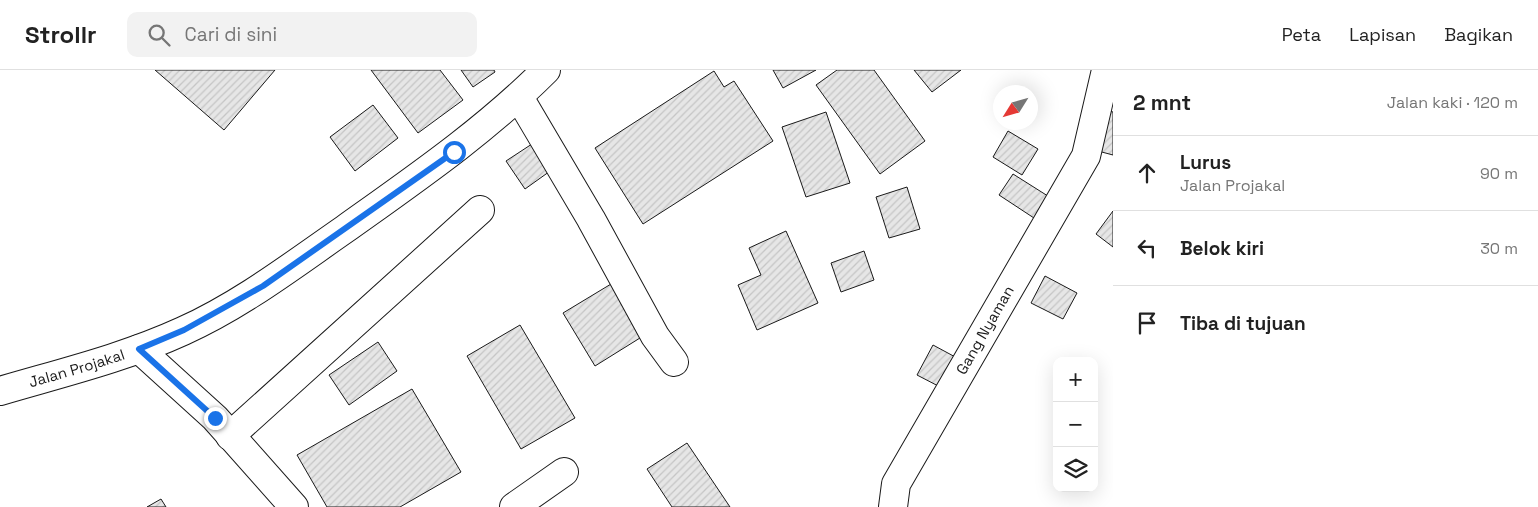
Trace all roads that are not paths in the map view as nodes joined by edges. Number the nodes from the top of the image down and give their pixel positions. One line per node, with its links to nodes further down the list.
1 (546, 70): 3 (street, Jalan Projakal)
2 (1106, 70): 12 (street, Gang Nyaman)
3 (519, 97): 5 (street, Jalan Projakal); 6 (street)
4 (480, 210): 8 (street)
5 (139, 349): 7 (street, Jalan Projakal); 8 (street)
6 (674, 362)
7 (0, 391)
8 (230, 436): 10 (street)
9 (564, 472): 11 (street)
10 (294, 507)
11 (514, 507)
12 (893, 507)

